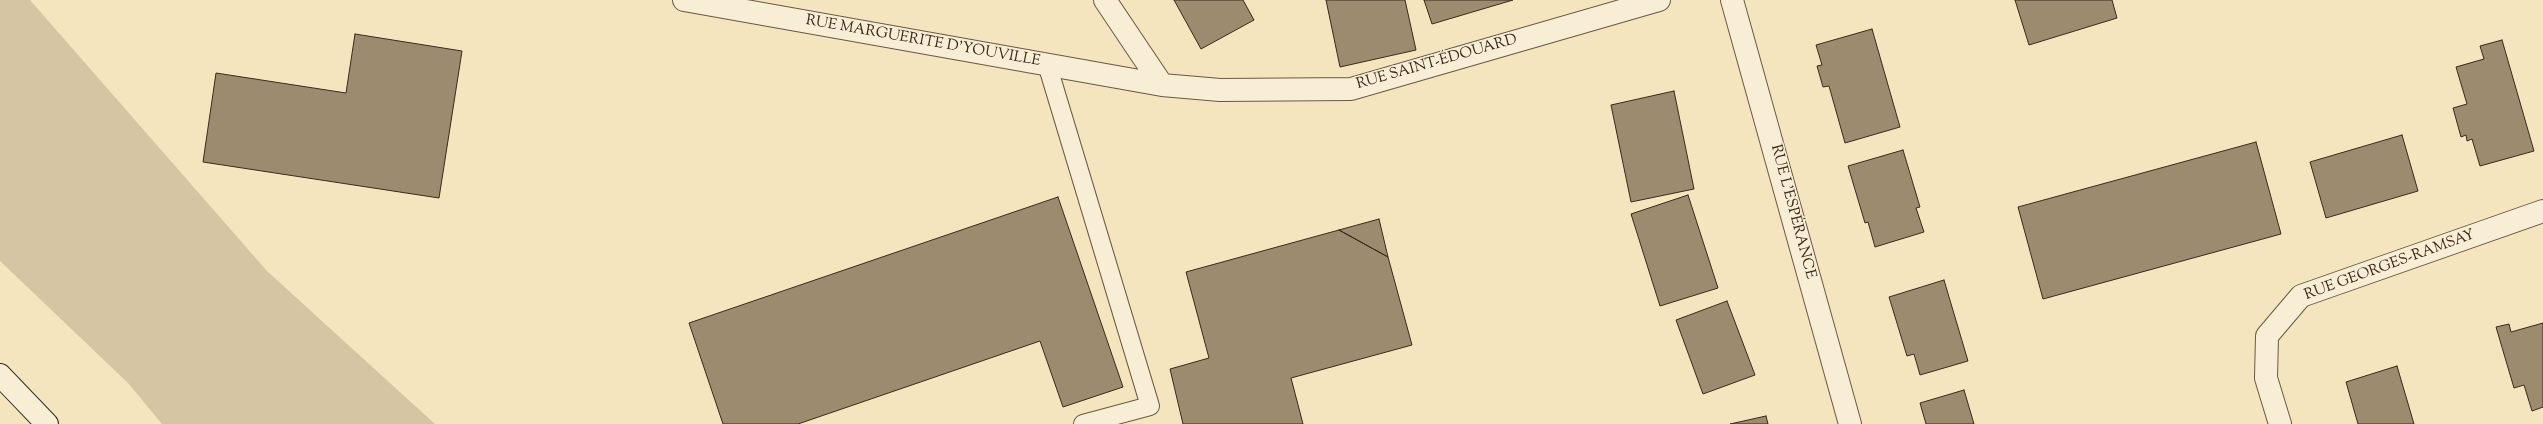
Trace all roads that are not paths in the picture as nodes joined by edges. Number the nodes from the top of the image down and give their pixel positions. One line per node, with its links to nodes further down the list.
1 (684, 0): 5 (street, RUE MARGUERITE D'YOUVILLE)
2 (1105, 0): 6 (street)
3 (1659, 0): 6 (street, RUE SAINT-ÉDOUARD)
4 (1732, 0): 11 (street, RUE L'ESPÉRANCE)
5 (1047, 64): 6 (street, RUE MARGUERITE D'YOUVILLE); 10 (lane)
6 (1162, 85)
7 (2543, 211): 12 (street, RUE GEORGES-RAMSAY)
8 (0, 375): 9 (street)
9 (46, 424)
10 (1083, 424)
11 (1850, 424)
12 (2280, 424)

